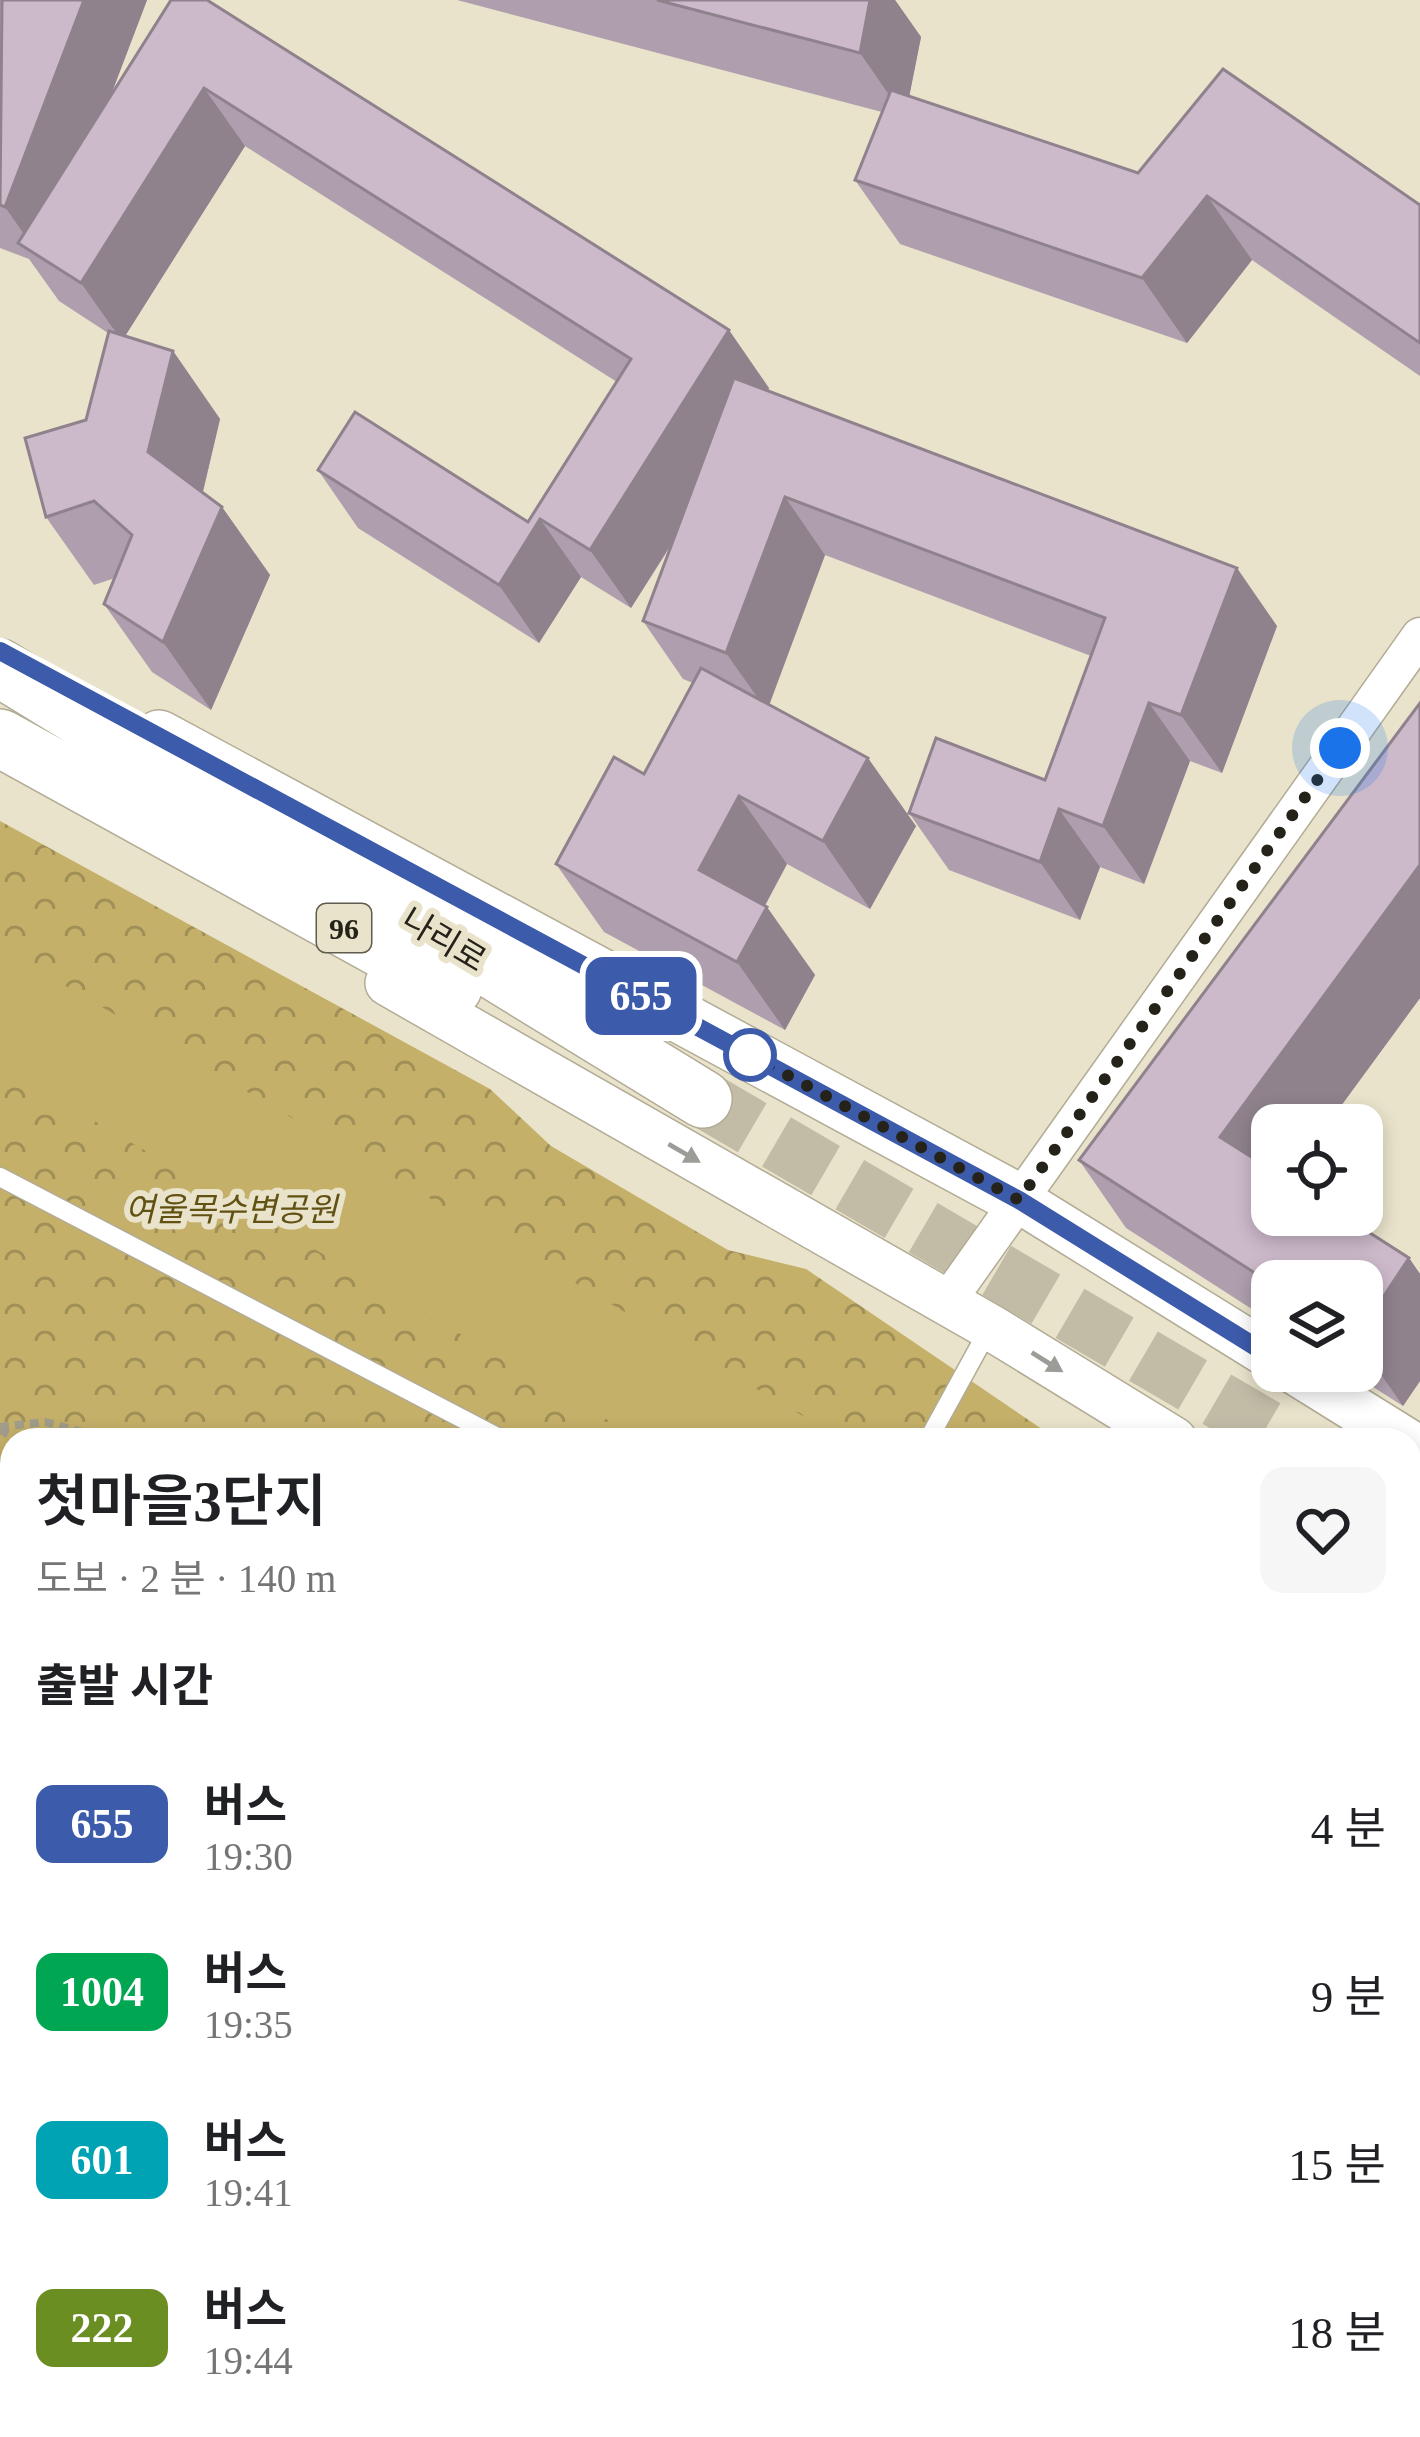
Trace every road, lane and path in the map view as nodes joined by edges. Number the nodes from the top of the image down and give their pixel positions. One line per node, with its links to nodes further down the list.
1 (1420, 636): 7 (street)
2 (0, 651): 7 (main road)
3 (0, 668): 4 (main road, 나리로 / 96)
4 (0, 738)
5 (0, 760): 8 (street, one-way to 8)
6 (0, 1178): 14 (lane)
7 (1019, 1200): 8 (street); 10 (street)
8 (946, 1303): 9 (street)
9 (991, 1327): 15 (lane); 16 (street, one-way to 16)
10 (1251, 1344)
11 (1328, 1392): 17 (street)
12 (7, 1428): 13 (path)
13 (68, 1428)
14 (480, 1428)
15 (935, 1428)
16 (1155, 1428)
17 (1386, 1428)

